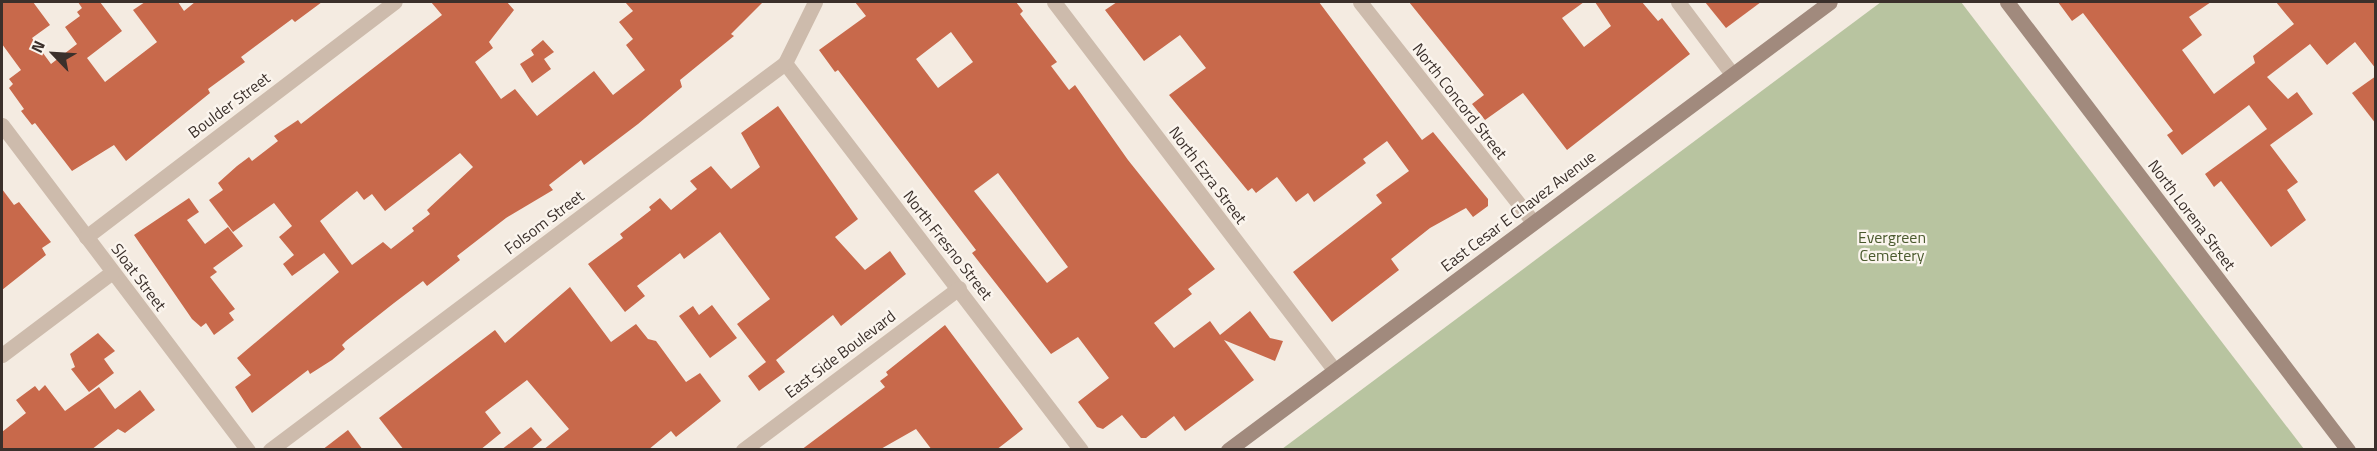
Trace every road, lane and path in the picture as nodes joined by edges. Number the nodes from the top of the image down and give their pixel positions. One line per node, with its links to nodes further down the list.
1 (395, 2): 12 (street, Boulder Street)
2 (815, 2): 8 (street, Folsom Street)
3 (1054, 2): 16 (street, North Ezra Street)
4 (1360, 2): 11 (street, North Concord Street)
5 (1678, 2): 9 (street)
6 (1830, 2): 9 (main road, East Cesar E Chavez Avenue)
7 (2007, 2): 22 (main road, North Lorena Street)
8 (785, 63): 14 (street, North Fresno Street); 18 (street, Folsom Street)
9 (1732, 74): 11 (main road, East Cesar E Chavez Avenue)
10 (2, 125): 12 (street, Sloat Street)
11 (1533, 222): 16 (main road, East Cesar E Chavez Avenue)
12 (86, 237): 13 (street, Sloat Street)
13 (112, 272): 15 (street); 17 (street, Sloat Street)
14 (959, 288): 19 (street, East Side Boulevard); 20 (street, North Fresno Street)
15 (2, 355)
16 (1334, 370): 21 (main road, East Cesar E Chavez Avenue)
17 (248, 450)
18 (270, 450)
19 (743, 450)
20 (1081, 450)
21 (1228, 450)
22 (2348, 450)

